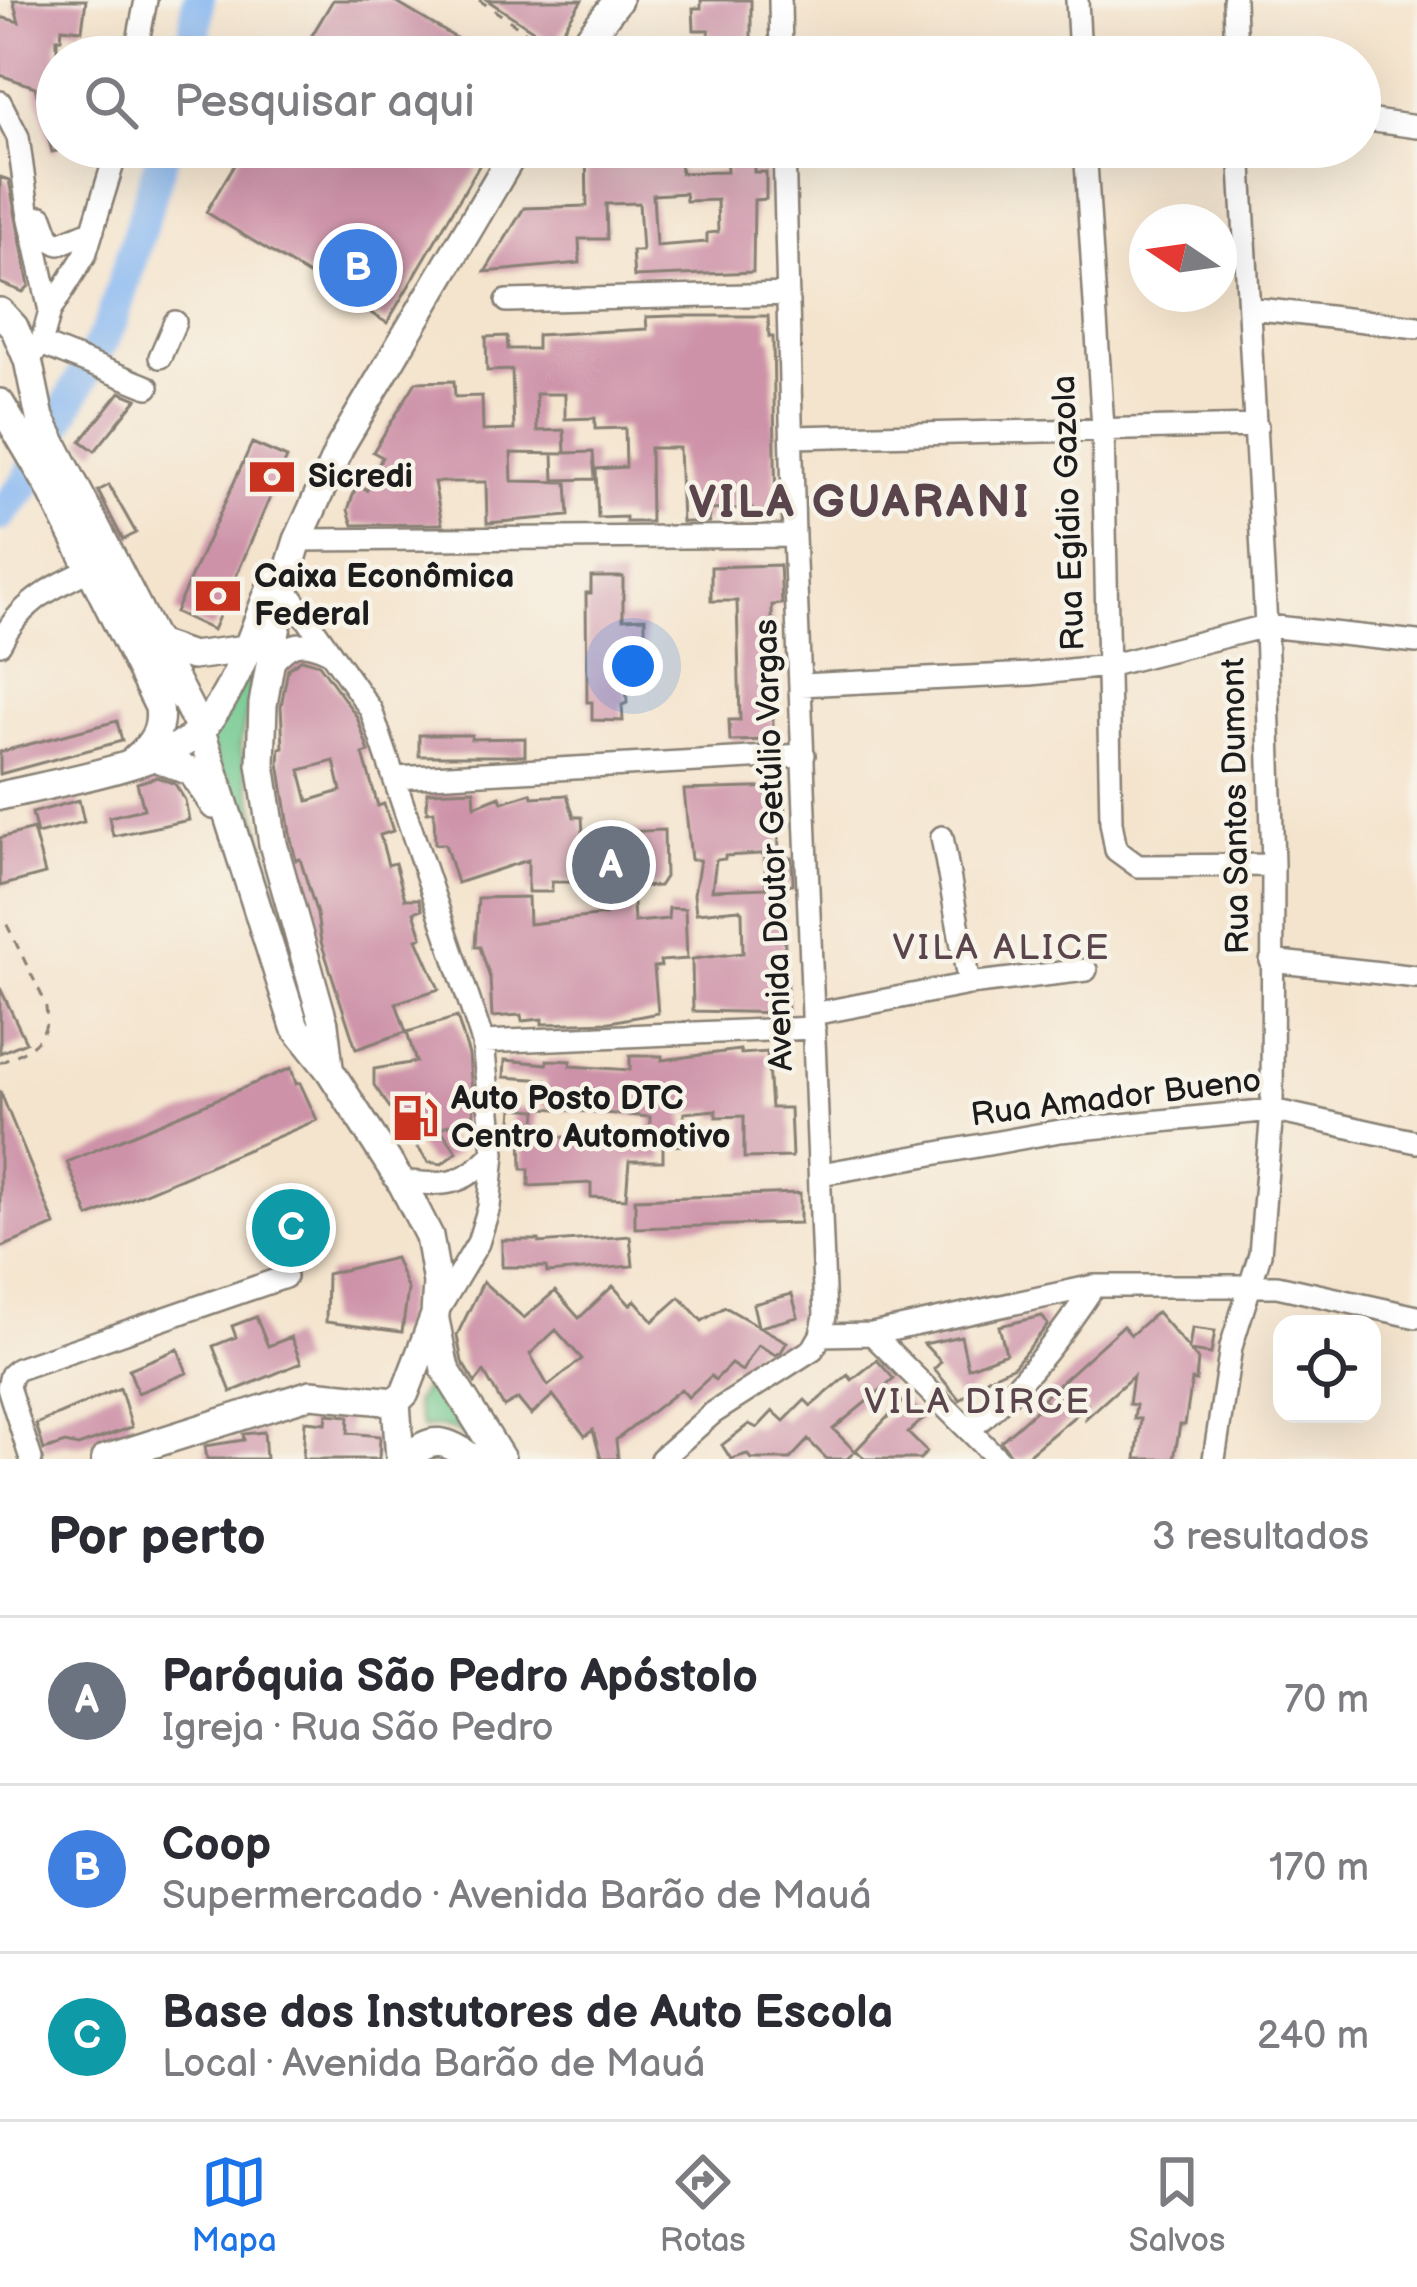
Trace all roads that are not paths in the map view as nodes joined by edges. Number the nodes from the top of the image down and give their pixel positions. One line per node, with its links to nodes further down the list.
1 (146, 0): 7 (street)
2 (598, 0): 8 (main road)
3 (618, 0): 9 (main road)
4 (780, 0): 10 (street)
5 (1077, 0): 11 (street)
6 (1234, 0): 12 (street)
7 (139, 36)
8 (576, 36)
9 (583, 36)
10 (781, 36)
11 (1079, 36)
12 (1235, 36)
13 (0, 102): 22 (street)
14 (1381, 122): 15 (street)
15 (1417, 127)
16 (112, 168): 23 (street)
17 (492, 168): 49 (main road)
18 (504, 168): 42 (main road)
19 (785, 168): 24 (street, Avenida Doutor Getúlio Vargas)
20 (1086, 168): 37 (street, Rua Egídio Gazola)
21 (1241, 168): 26 (street, Rua Santos Dumont)
22 (28, 190): 23 (street); 27 (street)
23 (93, 230): 27 (street)
24 (788, 294): 25 (street); 39 (street, Avenida Doutor Getúlio Vargas)
25 (507, 301)
26 (1250, 308): 30 (street); 36 (street, Rua Santos Dumont)
27 (50, 311): 31 (street)
28 (0, 312): 31 (main road)
29 (175, 322): 32 (street)
30 (1417, 327)
31 (34, 352): 33 (main road); 34 (street); 38 (main road)
32 (160, 357)
33 (0, 377)
34 (148, 387)
35 (0, 403): 38 (main road)
36 (1256, 425): 37 (street); 45 (street, Rua Santos Dumont)
37 (1103, 428): 39 (street); 52 (street, Rua Egídio Gazola)
38 (32, 429): 40 (main road)
39 (793, 437): 41 (street, Avenida Doutor Getúlio Vargas)
40 (59, 481): 43 (main road); 47 (main road)
41 (794, 536): 42 (street); 53 (street, Avenida Doutor Getúlio Vargas)
42 (298, 540): 44 (main road)
43 (91, 569): 48 (street); 56 (main road)
44 (284, 586): 50 (street); 51 (main road)
45 (1266, 626): 46 (street); 52 (street); 61 (street, Rua Santos Dumont)
46 (1417, 642)
47 (154, 643): 49 (main road); 54 (main road)
48 (0, 644)
49 (246, 649): 54 (main road)
50 (328, 651): 51 (street); 57 (street)
51 (270, 666): 68 (main road)
52 (1107, 666): 53 (street); 61 (street, Rua Egídio Gazola)
53 (800, 685): 55 (street, Avenida Doutor Getúlio Vargas)
54 (201, 731): 56 (main road); 59 (main road)
55 (804, 755): 57 (street); 66 (street, Avenida Doutor Getúlio Vargas)
56 (141, 760): 58 (main road); 59 (main road)
57 (396, 778): 67 (street)
58 (0, 796)
59 (230, 828): 68 (main road)
60 (942, 837): 65 (street)
61 (1273, 865): 62 (street, Rua Santos Dumont)
62 (1271, 961): 64 (street); 69 (street, Rua Santos Dumont)
63 (1086, 970): 65 (street)
64 (1417, 977)
65 (969, 984): 66 (street)
66 (813, 1021): 67 (street); 72 (street, Avenida Doutor Getúlio Vargas)
67 (483, 1042): 71 (street)
68 (330, 1071): 73 (main road)
69 (1272, 1110): 70 (street, Rua Amador Bueno); 72 (street, Rua Amador Bueno); 75 (street, Rua Santos Dumont)
70 (1417, 1142)
71 (494, 1153): 73 (street); 77 (street)
72 (821, 1174): 80 (street, Avenida Doutor Getúlio Vargas)
73 (400, 1181): 77 (main road)
74 (285, 1277): 83 (street)
75 (1250, 1284): 76 (street); 78 (street); 90 (street, Rua Santos Dumont)
76 (1094, 1286): 79 (street); 82 (street)
77 (435, 1316): 81 (main road); 87 (main road)
78 (1417, 1317)
79 (872, 1334): 80 (street); 82 (street)
80 (821, 1335): 88 (street)
81 (396, 1402): 84 (main road); 85 (main road)
82 (970, 1429): 89 (street)
83 (31, 1459)
84 (105, 1459)
85 (403, 1459): 86 (main road)
86 (473, 1459)
87 (502, 1459)
88 (661, 1459)
89 (998, 1459)
90 (1214, 1459)

